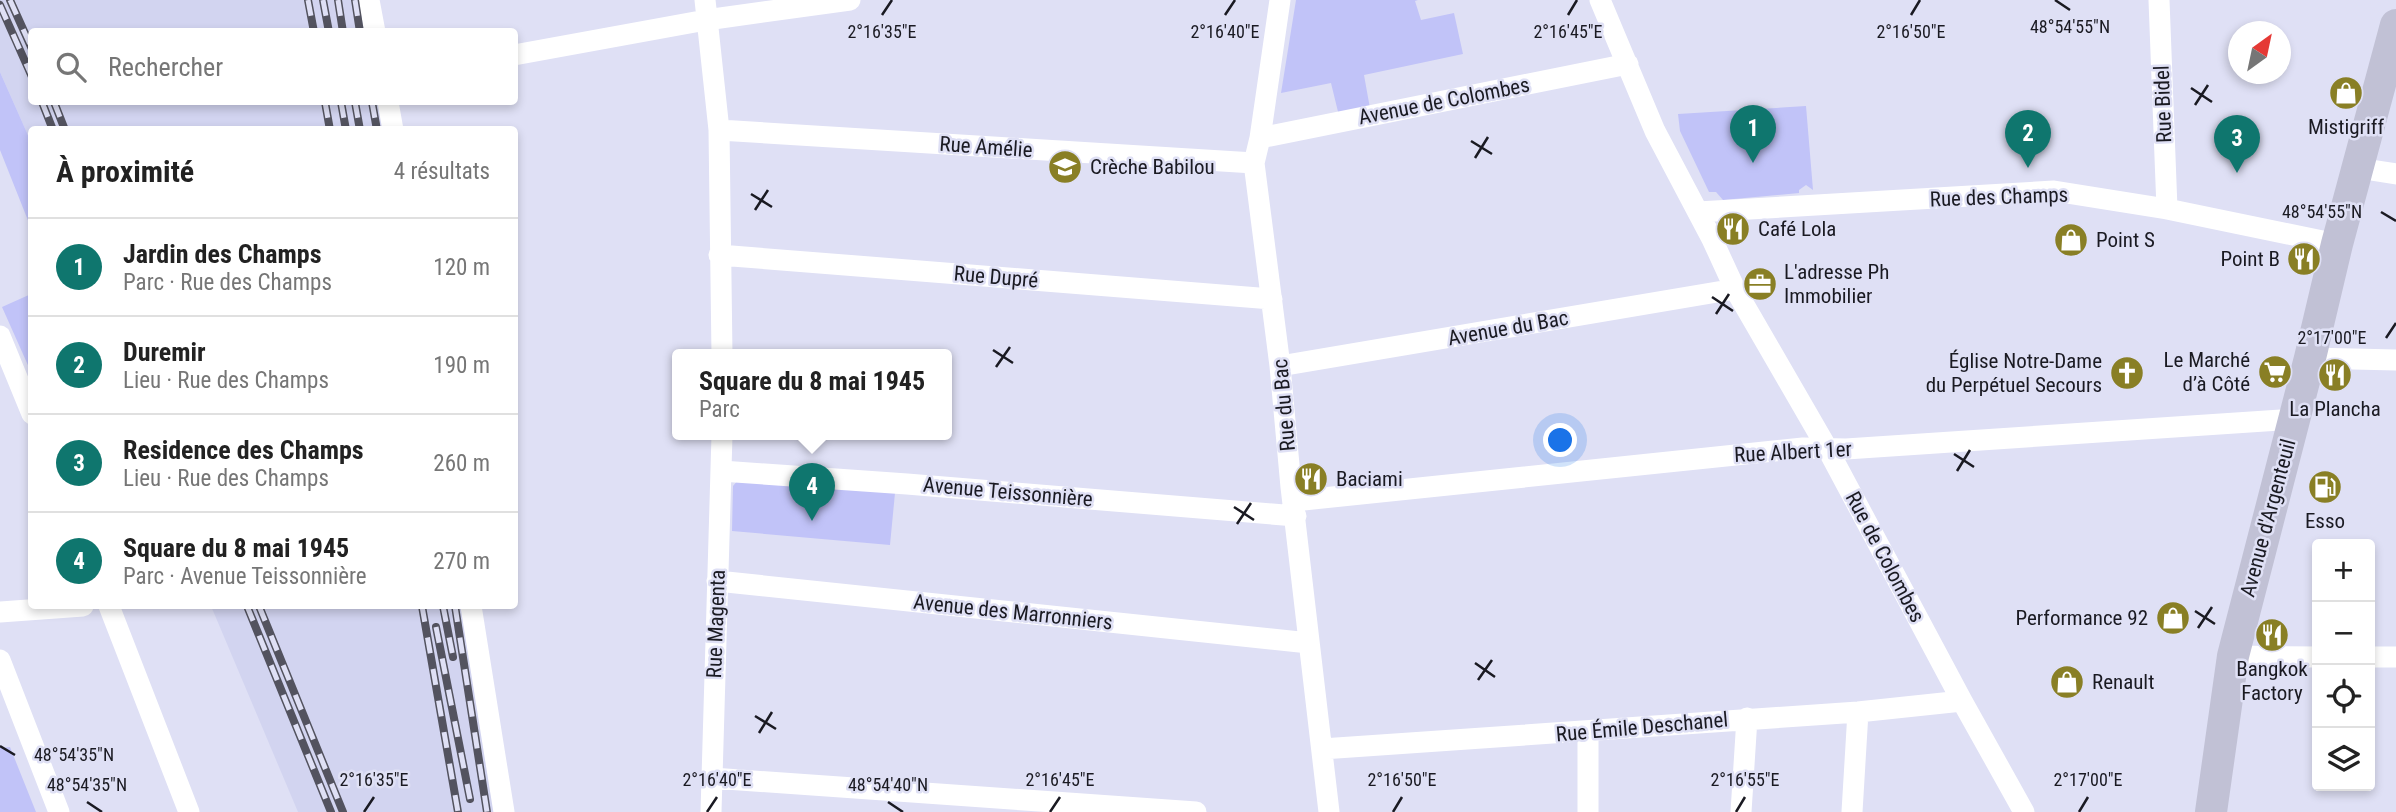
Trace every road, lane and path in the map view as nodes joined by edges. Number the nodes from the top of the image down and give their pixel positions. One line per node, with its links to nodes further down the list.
1 (369, 0): 8 (street)
2 (850, 0): 6 (street)
3 (1280, 0): 14 (street, Rue du Bac)
4 (1600, 0): 10 (street, Rue de Colombes)
5 (2159, 0): 18 (street, Rue Bidel)
6 (706, 10): 9 (street); 13 (street)
7 (2396, 25): 16 (main road, Avenue d'Argenteuil)
8 (374, 28)
9 (518, 54)
10 (1628, 64): 14 (street, Avenue de Colombes); 19 (street, Rue de Colombes)
11 (389, 105): 12 (street)
12 (392, 126)
13 (719, 130): 15 (street, Rue Amélie); 21 (street)
14 (1260, 138): 15 (street, Rue du Bac)
15 (1254, 163): 23 (street, Rue du Bac)
16 (2358, 168): 17 (street); 20 (main road, Avenue d'Argenteuil)
17 (2396, 174)
18 (2167, 209): 19 (street, Rue des Champs); 20 (street, Rue des Champs)
19 (1699, 212): 22 (street, Rue de Colombes)
20 (2337, 244): 26 (main road, Avenue d'Argenteuil)
21 (719, 255): 23 (street, Rue Dupré); 25 (street)
22 (1735, 289): 28 (street, Avenue du Bac); 32 (street, Rue de Colombes)
23 (1272, 299): 28 (street, Rue du Bac)
24 (0, 336): 29 (street)
25 (722, 349)
26 (2311, 358): 27 (street); 30 (main road, Avenue d'Argenteuil)
27 (2396, 359)
28 (1280, 366): 34 (street, Rue du Bac)
29 (28, 404)
30 (2294, 419): 32 (street, Rue Albert 1er); 41 (main road, Avenue d'Argenteuil)
31 (722, 440): 33 (street, Rue Magenta)
32 (1827, 448): 34 (street, Rue Albert 1er); 46 (street, Rue de Colombes)
33 (721, 471): 34 (street, Avenue Teissonnière); 35 (street, Rue Magenta)
34 (1295, 508): 40 (street, Rue du Bac)
35 (717, 582): 40 (street, Avenue des Marronniers); 51 (street, Rue Magenta)
36 (42, 609): 39 (street)
37 (110, 609): 53 (street)
38 (471, 609): 54 (street)
39 (0, 612)
40 (1309, 643): 50 (street, Rue du Bac)
41 (2233, 656): 42 (street); 62 (main road, Avenue d'Argenteuil)
42 (2312, 657)
43 (2375, 657): 44 (street)
44 (2396, 657)
45 (0, 660): 52 (street)
46 (1962, 701): 47 (street, Rue Émile Deschanel); 61 (street, Rue de Colombes)
47 (1858, 712): 48 (street, Rue Émile Deschanel); 60 (street)
48 (1746, 718): 49 (street, Rue Émile Deschanel); 59 (street)
49 (1588, 732): 50 (street, Rue Émile Deschanel); 58 (street)
50 (1322, 750): 57 (street, Rue du Bac)
51 (712, 778): 55 (street, Rue Magenta); 56 (street)
52 (59, 812)
53 (189, 812)
54 (504, 812)
55 (711, 812)
56 (1196, 812)
57 (1329, 812)
58 (1588, 812)
59 (1741, 812)
60 (1853, 812)
61 (2024, 812)
62 (2211, 812)

